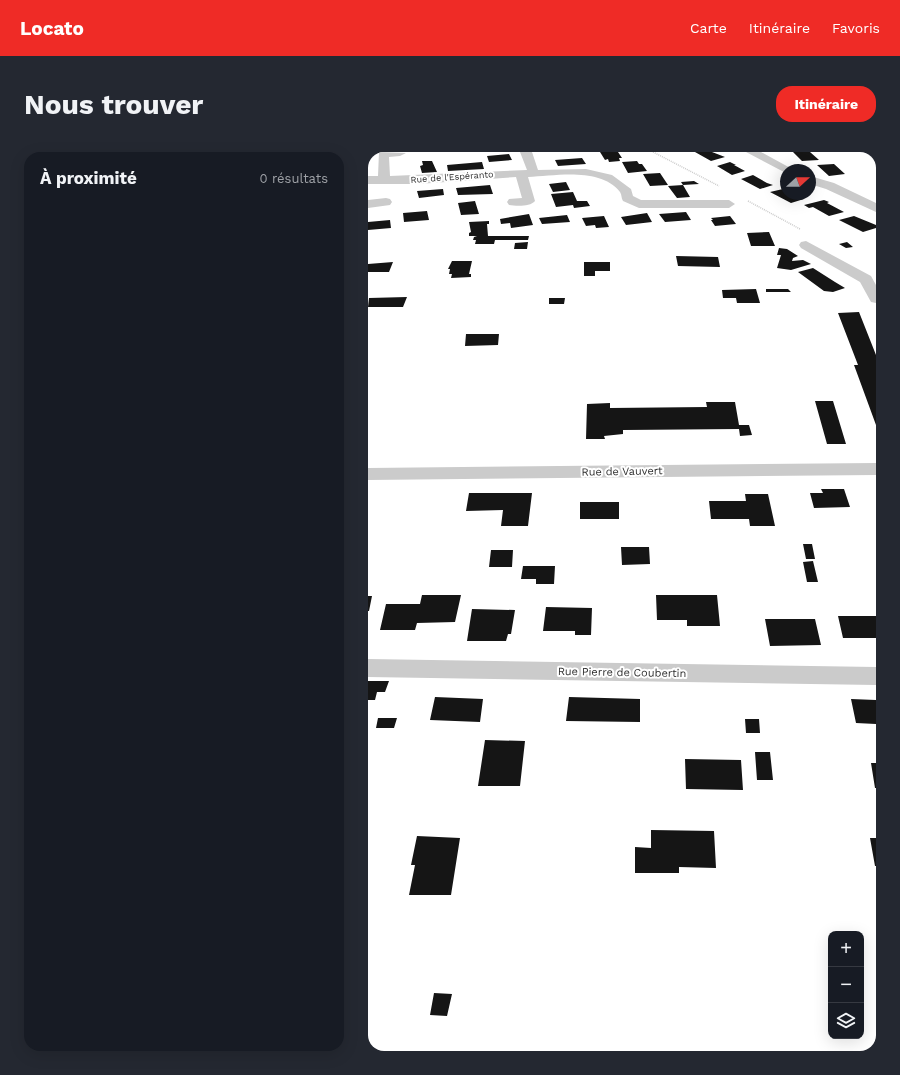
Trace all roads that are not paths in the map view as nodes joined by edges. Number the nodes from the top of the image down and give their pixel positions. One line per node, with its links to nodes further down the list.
1 (526, 152): 5 (street)
2 (752, 152): 4 (street)
3 (400, 153): 8 (street)
4 (780, 166)
5 (534, 173): 6 (street, Rue de l'Espéranto); 13 (street, Rue de l'Espéranto)
6 (521, 174): 8 (street, Rue de l'Espéranto); 11 (street)
7 (368, 180): 8 (street, Rue de l'Espéranto)
8 (384, 180)
9 (816, 182): 14 (street)
10 (386, 202): 12 (street)
11 (513, 202)
12 (368, 204)
13 (729, 204)
14 (876, 208)
15 (806, 245): 16 (street)
16 (876, 299)
17 (876, 469): 18 (street, Rue de Vauvert)
18 (368, 474)
19 (368, 668): 20 (street, Rue Pierre de Coubertin)
20 (876, 676)

